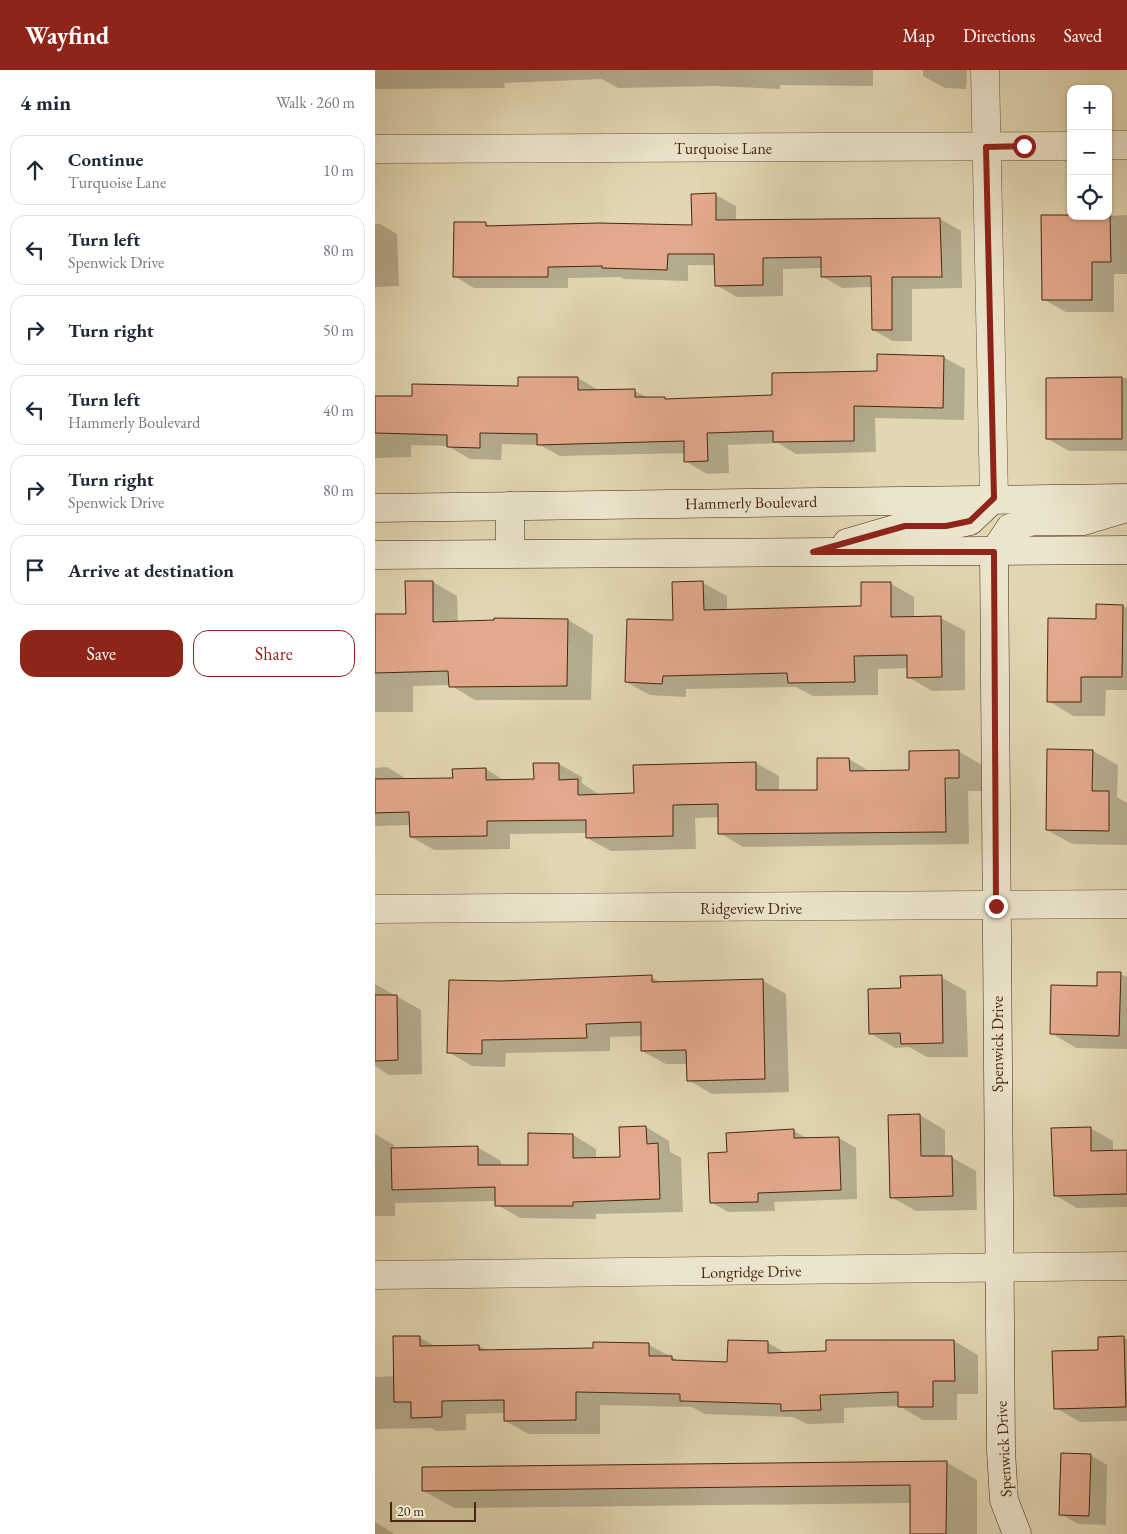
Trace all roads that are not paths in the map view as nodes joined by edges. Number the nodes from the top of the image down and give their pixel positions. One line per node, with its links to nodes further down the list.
1 (985, 70): 5 (street)
2 (1112, 145): 3 (street)
3 (1127, 145)
4 (1067, 146): 5 (street, Turquoise Lane)
5 (986, 147): 6 (street, Turquoise Lane); 7 (street)
6 (375, 149)
7 (994, 498): 8 (street, Hammerly Boulevard); 9 (street, Hammerly Boulevard); 13 (street)
8 (1127, 498)
9 (510, 506): 10 (street, Hammerly Boulevard); 15 (street)
10 (375, 508)
11 (1127, 508): 14 (street)
12 (1127, 550): 14 (street)
13 (813, 552): 14 (street); 15 (street)
14 (994, 552): 18 (street, Spenwick Drive)
15 (510, 553): 16 (street)
16 (375, 555)
17 (1127, 904): 18 (street, Ridgeview Drive)
18 (996, 906): 19 (street, Ridgeview Drive); 21 (street, Spenwick Drive)
19 (375, 909)
20 (1127, 1266): 21 (street, Longridge Drive)
21 (998, 1268): 22 (street, Longridge Drive); 23 (street, Spenwick Drive)
22 (375, 1275)
23 (1017, 1534)

